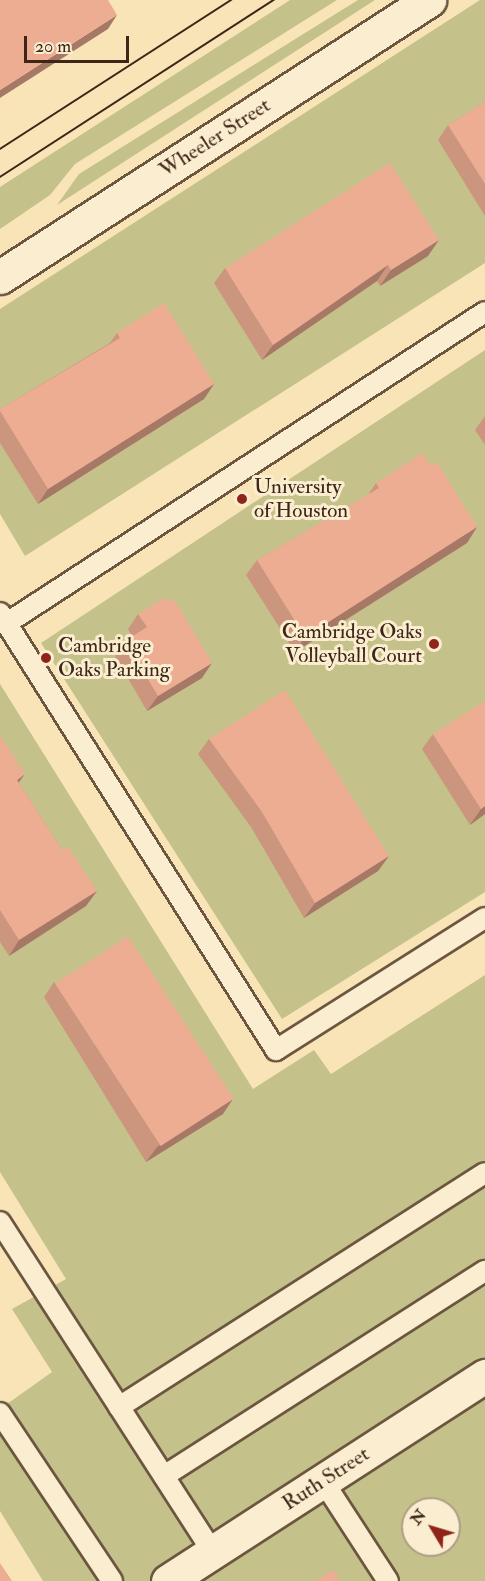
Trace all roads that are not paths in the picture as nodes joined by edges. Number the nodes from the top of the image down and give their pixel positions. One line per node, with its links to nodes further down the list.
1 (429, 0): 2 (main road, Wheeler Street)
2 (0, 277)
3 (485, 312): 4 (lane)
4 (3, 618): 5 (lane)
5 (485, 918)
6 (485, 1173): 10 (lane)
7 (0, 1222): 10 (lane)
8 (485, 1271): 12 (lane)
9 (485, 1376): 13 (main road, Ruth Street)
10 (119, 1407): 12 (lane)
11 (0, 1413): 15 (lane)
12 (164, 1476): 14 (lane)
13 (323, 1481): 14 (main road, Ruth Street); 17 (lane)
14 (213, 1552): 16 (main road, Ruth Street)
15 (112, 1581)
16 (168, 1581)
17 (388, 1581)

